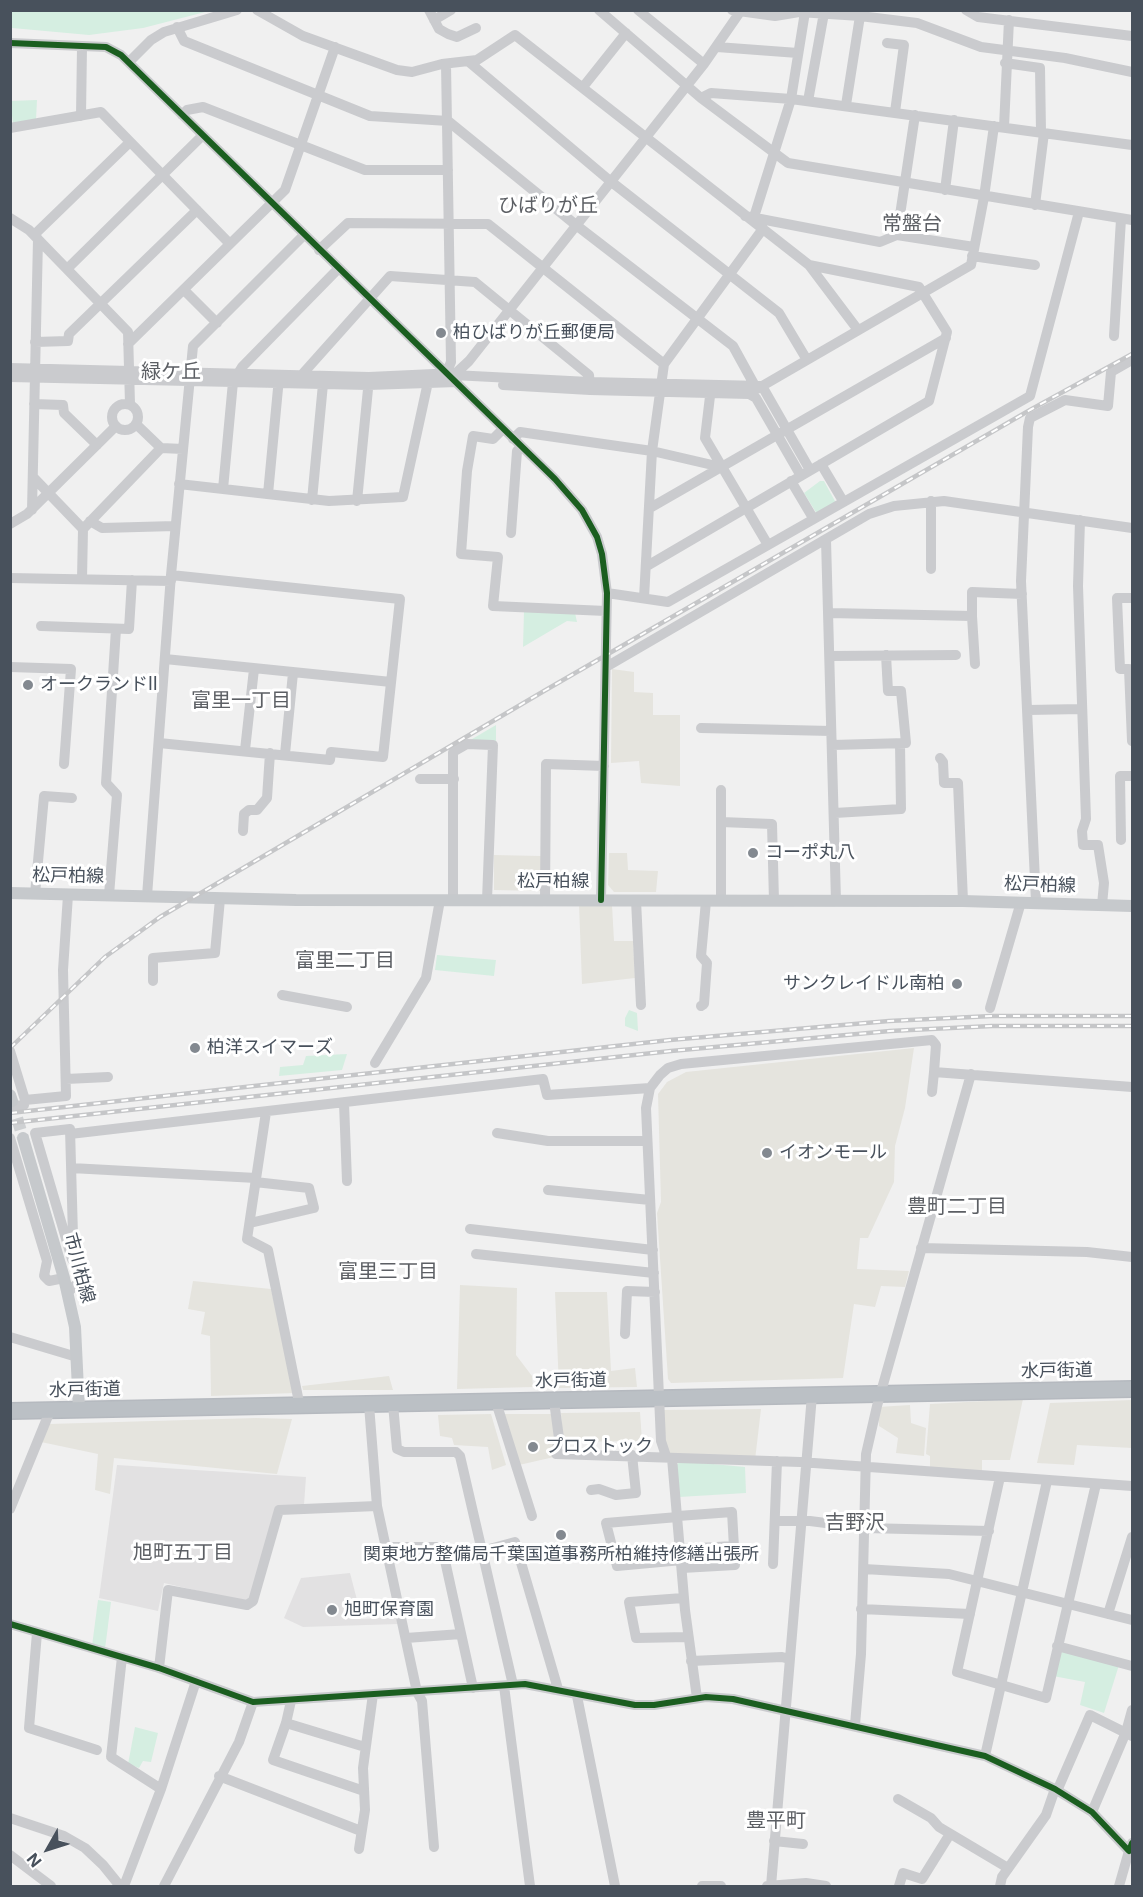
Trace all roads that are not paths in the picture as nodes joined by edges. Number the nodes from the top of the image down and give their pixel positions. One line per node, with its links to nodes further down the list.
1 (237, 10): 14 (street)
2 (257, 10): 21 (street)
3 (451, 10): 12 (street)
4 (599, 10): 16 (street)
5 (638, 10): 29 (street)
6 (966, 10): 13 (street)
7 (736, 11): 9 (street); 22 (street)
8 (805, 12): 9 (street); 10 (street); 24 (street)
9 (781, 13)
10 (824, 13): 11 (street); 36 (street)
11 (862, 14): 23 (street); 37 (street)
12 (432, 15): 15 (street)
13 (1009, 20): 17 (street); 23 (street)
14 (177, 27): 25 (street); 33 (street)
15 (476, 28)
16 (626, 33): 31 (street); 32 (street)
17 (1132, 36)
18 (10, 43): 20 (street)
19 (887, 43): 38 (street)
20 (82, 46): 25 (street); 41 (street)
21 (335, 47): 28 (street); 33 (street)
22 (717, 47): 24 (street); 29 (street)
23 (1005, 50): 27 (street); 30 (street)
24 (798, 53): 35 (street)
25 (129, 62): 39 (street)
26 (469, 62): 28 (street); 32 (street); 55 (street)
27 (1005, 63): 44 (street); 46 (street)
28 (446, 64): 43 (street)
29 (704, 64): 31 (street)
30 (1132, 72)
31 (687, 85): 34 (street); 48 (street)
32 (583, 87): 48 (street)
33 (318, 97): 43 (street); 51 (street)
34 (701, 98): 35 (street); 52 (street)
35 (791, 99): 36 (street); 52 (street)
36 (808, 101): 37 (street)
37 (846, 105): 38 (street)
38 (895, 112): 40 (street)
39 (182, 115): 47 (street); 51 (street)
40 (915, 115): 42 (street); 56 (street)
41 (81, 116): 45 (street); 49 (street)
42 (954, 120): 44 (street); 57 (street)
43 (448, 121): 53 (street); 68 (street)
44 (999, 127): 46 (street); 58 (street)
45 (10, 128)
46 (1043, 133): 50 (street); 60 (street)
47 (203, 135): 54 (street); 59 (street)
48 (645, 136): 55 (street); 63 (street)
49 (130, 142): 54 (street); 72 (street)
50 (1132, 145)
51 (301, 146): 53 (street); 59 (street)
52 (775, 155): 56 (street); 63 (street)
53 (448, 170): 67 (street)
54 (163, 177): 61 (street); 79 (street)
55 (609, 180): 68 (street); 81 (street)
56 (904, 183): 57 (street); 71 (street)
57 (945, 190): 58 (street)
58 (984, 196): 60 (street); 75 (street)
59 (272, 204): 70 (street); 73 (street)
60 (1035, 205): 62 (street)
61 (197, 210): 73 (street); 86 (street)
62 (1079, 212): 65 (street); 135 (street)
63 (749, 217): 69 (street); 71 (street)
64 (10, 218): 72 (street)
65 (1121, 219): 66 (street); 91 (street)
66 (1132, 220)
67 (449, 224): 74 (street); 78 (street); 82 (street)
68 (576, 225): 78 (street); 88 (street)
69 (762, 230): 76 (street); 81 (street)
70 (304, 235): 74 (street); 89 (street)
71 (897, 235): 75 (street)
72 (36, 237): 79 (street); 93 (street)
73 (230, 244): 83 (street)
74 (319, 250): 80 (street)
75 (973, 252): 77 (street); 84 (street)
76 (809, 265): 84 (street); 90 (street)
77 (1035, 265)
78 (543, 267): 87 (street); 97 (street)
79 (67, 269): 86 (street)
80 (338, 269): 85 (street); 104 (street)
81 (730, 274): 88 (street); 95 (street)
82 (450, 280): 85 (street); 87 (street); 103 (street)
83 (184, 290): 89 (street); 94 (street)
84 (923, 293): 90 (street); 92 (street)
85 (368, 299): 103 (street); 106 (street)
86 (101, 304): 93 (street); 94 (street)
87 (509, 309): 103 (street); 110 (street)
88 (697, 319): 97 (street); 113 (street)
89 (217, 323): 102 (street)
90 (858, 330): 95 (street)
91 (1114, 336)
92 (946, 338): 119 (street); 125 (street)
93 (35, 342): 99 (street)
94 (128, 344): 100 (street)
95 (807, 360): 113 (street)
96 (1132, 360): 140 (street)
97 (664, 364): 111 (street)
98 (10, 368): 99 (street)
99 (34, 373): 100 (street); 101 (street); 114 (street)
100 (129, 375): 102 (street); 115 (street)
101 (10, 377)
102 (190, 377): 104 (street); 123 (street)
103 (452, 377): 107 (street); 108 (street); 110 (street); 118 (street)
104 (236, 378): 105 (street); 130 (street)
105 (279, 379): 106 (street); 132 (street)
106 (297, 379): 107 (street); 109 (street)
107 (369, 381): 108 (street); 109 (street); 134 (street)
108 (428, 382): 134 (street)
109 (323, 384): 133 (street)
110 (590, 386): 111 (street)
111 (661, 388): 112 (street); 124 (street)
112 (711, 389): 113 (street); 126 (street)
113 (755, 389): 119 (street)
114 (34, 404): 121 (street); 128 (street)
115 (130, 404): 116 (street); 117 (street)
116 (136, 424): 117 (street); 122 (street)
117 (116, 426): 121 (street)
118 (503, 429): 120 (street); 160 (street)
119 (782, 432): 126 (street); 127 (street)
120 (517, 443): 124 (street); 147 (street); 156 (street)
121 (97, 445): 131 (street)
122 (161, 448): 123 (street); 144 (street)
123 (183, 449): 129 (street)
124 (652, 451): 126 (street); 137 (street)
125 (821, 464): 127 (street); 135 (street)
126 (722, 467): 137 (street); 138 (street)
127 (801, 476): 138 (street); 141 (street)
128 (33, 477): 131 (street); 139 (street)
129 (179, 484): 130 (street); 145 (street)
130 (223, 489): 132 (street)
131 (48, 493): 139 (street); 144 (street)
132 (268, 494): 133 (street)
133 (312, 500): 134 (street)
134 (357, 501)
135 (843, 501): 141 (street)
136 (931, 501): 140 (street); 148 (street); 151 (street)
137 (650, 508): 150 (street)
138 (745, 508): 149 (street); 150 (street)
139 (32, 510): 143 (street)
140 (1025, 512): 142 (street); 157 (street)
141 (813, 518): 149 (street)
142 (1080, 520): 146 (street); 176 (street)
143 (10, 524)
144 (86, 525): 145 (street); 154 (street)
145 (176, 526): 153 (street)
146 (1132, 528)
147 (511, 533)
148 (826, 540): 161 (street); 171 (street)
149 (768, 545): 158 (street)
150 (647, 566): 158 (street)
151 (931, 569)
152 (10, 578): 154 (street)
153 (171, 578): 155 (street); 168 (street); 175 (street)
154 (82, 579): 155 (street)
155 (132, 580): 164 (street)
156 (607, 593): 158 (street); 160 (street)
157 (1022, 594): 162 (street); 177 (street)
158 (644, 598)
159 (1132, 598): 173 (street)
160 (606, 611): 171 (street)
161 (829, 613): 162 (street); 167 (street)
162 (972, 616): 169 (street)
163 (41, 626): 164 (street)
164 (116, 629): 202 (street)
165 (886, 655): 166 (street); 167 (street); 182 (street)
166 (956, 655)
167 (831, 656): 179 (street)
168 (165, 659): 172 (street); 181 (street)
169 (975, 664)
170 (10, 667): 188 (street)
171 (606, 668): 189 (street)
172 (254, 669): 174 (street); 184 (street)
173 (1131, 669): 180 (street)
174 (293, 673): 175 (street); 186 (street)
175 (391, 682): 186 (street)
176 (1082, 709): 177 (street); 218 (street)
177 (1028, 710): 217 (street)
178 (701, 728): 179 (street)
179 (831, 731): 183 (street)
180 (1132, 741)
181 (159, 743): 184 (street); 203 (street)
182 (900, 744): 183 (street); 195 (street)
183 (832, 745): 195 (street)
184 (245, 750): 185 (street)
185 (270, 753): 186 (street); 197 (street)
186 (285, 754)
187 (940, 758): 215 (street)
188 (64, 764)
189 (604, 766): 208 (street); 209 (street)
190 (1132, 776): 198 (street)
191 (420, 779): 192 (street)
192 (454, 779): 206 (street); 207 (street)
193 (722, 790): 196 (street)
194 (72, 798): 200 (street)
195 (835, 813): 214 (street)
196 (721, 822): 212 (street); 213 (street)
197 (243, 831)
198 (1121, 840)
199 (10, 893): 200 (main road, 松戸柏線)
200 (35, 894): 201 (main road, 松戸柏線)
201 (68, 895): 202 (main road, 松戸柏線); 231 (street)
202 (109, 895): 203 (main road, 松戸柏線)
203 (147, 896): 204 (main road, 松戸柏線)
204 (220, 899): 205 (main road, 松戸柏線); 220 (street)
205 (440, 900): 206 (main road, 松戸柏線); 227 (street)
206 (453, 900): 207 (main road, 松戸柏線)
207 (487, 900): 208 (main road, 松戸柏線)
208 (545, 900): 209 (main road, 松戸柏線)
209 (601, 900): 210 (main road, 松戸柏線)
210 (636, 900): 211 (main road, 松戸柏線); 222 (street)
211 (706, 901): 212 (main road, 松戸柏線); 224 (street)
212 (721, 901): 213 (main road, 松戸柏線)
213 (774, 901): 214 (main road, 松戸柏線)
214 (836, 901): 215 (main road, 松戸柏線)
215 (963, 901): 216 (main road, 松戸柏線)
216 (1021, 902): 217 (main road, 松戸柏線); 225 (street)
217 (1036, 902): 218 (main road, 松戸柏線)
218 (1102, 905): 219 (main road, 松戸柏線)
219 (1132, 906)
220 (153, 981)
221 (282, 995): 223 (street)
222 (641, 1005)
223 (347, 1006)
224 (701, 1006)
225 (990, 1008)
226 (10, 1051): 235 (street)
227 (375, 1063)
228 (934, 1071): 229 (street); 233 (street); 234 (street)
229 (971, 1074): 232 (street); 251 (street)
230 (108, 1077): 231 (street)
231 (66, 1079): 235 (street)
232 (1132, 1087)
233 (650, 1088): 237 (street); 242 (street)
234 (932, 1092)
235 (25, 1100): 236 (street)
236 (11, 1101)
237 (344, 1103): 238 (street); 245 (street)
238 (266, 1112): 240 (street); 244 (street)
239 (497, 1133): 242 (street)
240 (70, 1134): 241 (street); 243 (street)
241 (20, 1136): 250 (street); 256 (main road, 市川柏線); 256 (street)
242 (647, 1141): 247 (street)
243 (71, 1168): 244 (street); 250 (street)
244 (256, 1180): 248 (street); 248 (street)
245 (347, 1181)
246 (548, 1190): 247 (street)
247 (650, 1200): 252 (street)
248 (250, 1223): 270 (street)
249 (470, 1229): 252 (street)
250 (67, 1242): 258 (street)
251 (921, 1248): 254 (street); 264 (street)
252 (653, 1250): 255 (street)
253 (476, 1254): 255 (street)
254 (1132, 1257)
255 (654, 1273): 257 (street)
256 (64, 1278): 258 (main road, 市川柏線)
257 (655, 1292): 259 (street); 265 (street)
258 (68, 1293): 261 (main road, 市川柏線)
259 (626, 1334)
260 (10, 1337): 261 (street)
261 (77, 1357): 272 (main road, 市川柏線)
262 (1132, 1389): 264 (highway, 水戸街道)
263 (813, 1395): 264 (highway, 水戸街道); 265 (highway, 水戸街道); 277 (street)
264 (880, 1395): 278 (street)
265 (659, 1399): 266 (highway, 水戸街道); 275 (street)
266 (554, 1401): 267 (highway, 水戸街道); 274 (street)
267 (496, 1402): 268 (highway, 水戸街道); 286 (street)
268 (393, 1404): 269 (highway, 水戸街道); 295 (street)
269 (369, 1405): 270 (highway, 水戸街道); 284 (street)
270 (300, 1407): 272 (highway, 水戸街道)
271 (50, 1410): 272 (highway, 水戸街道); 273 (highway, 水戸街道); 285 (street)
272 (79, 1410)
273 (10, 1411)
274 (632, 1455): 275 (street); 283 (street)
275 (669, 1457): 276 (street); 287 (street)
276 (777, 1461): 277 (street); 288 (street)
277 (808, 1463): 278 (street); 289 (street)
278 (866, 1468): 279 (street); 290 (street)
279 (1000, 1476): 280 (street); 291 (street)
280 (1047, 1481): 281 (street); 300 (street)
281 (1096, 1484): 282 (street); 302 (street)
282 (1132, 1486)
283 (591, 1490)
284 (377, 1506): 294 (street); 317 (street)
285 (10, 1509)
286 (532, 1516)
287 (678, 1516): 293 (street); 296 (street); 296 (street)
288 (775, 1521): 289 (street); 297 (street)
289 (803, 1521): 290 (street); 314 (street)
290 (865, 1528): 291 (street); 298 (street)
291 (989, 1531): 299 (street)
292 (1132, 1537): 305 (street)
293 (734, 1546): 296 (street); 296 (street)
294 (386, 1547): 309 (street); 311 (street)
295 (482, 1551): 320 (street); 322 (street)
296 (682, 1559): 301 (street)
297 (773, 1563)
298 (864, 1569): 299 (street); 303 (street)
299 (978, 1582): 300 (street); 304 (street)
300 (1021, 1593): 302 (street); 319 (street)
301 (683, 1598): 310 (street); 310 (street)
302 (1067, 1604): 305 (street); 312 (street)
303 (861, 1609): 304 (street); 332 (street)
304 (970, 1614): 319 (street)
305 (1108, 1614): 306 (street)
306 (1132, 1620)
307 (10, 1624): 308 (street)
308 (37, 1633): 313 (street); 335 (street)
309 (461, 1634): 311 (street); 321 (street)
310 (688, 1637): 315 (street)
311 (406, 1638): 323 (street)
312 (1057, 1646): 316 (street); 319 (street)
313 (123, 1657): 317 (street); 338 (street)
314 (789, 1659): 315 (street); 330 (street)
315 (691, 1661): 326 (street)
316 (1132, 1666)
317 (159, 1668): 318 (street)
318 (196, 1681): 328 (street); 338 (street)
319 (999, 1684): 336 (street)
320 (509, 1686): 321 (street); 322 (street); 358 (street)
321 (473, 1688): 323 (street)
322 (558, 1689): 325 (street)
323 (417, 1692): 324 (street); 348 (street)
324 (373, 1694): 327 (street); 334 (street)
325 (578, 1696): 326 (street); 359 (street)
326 (697, 1698): 330 (street)
327 (291, 1701): 328 (street); 331 (street)
328 (253, 1702): 337 (street)
329 (1132, 1710): 333 (street)
330 (785, 1711): 332 (street); 346 (street)
331 (286, 1723): 334 (street); 340 (street)
332 (855, 1725): 336 (street)
333 (1129, 1734): 339 (street); 342 (street)
334 (365, 1747): 340 (street)
335 (97, 1750)
336 (985, 1755): 339 (street)
337 (219, 1776): 344 (street); 354 (street)
338 (161, 1789): 357 (street)
339 (1056, 1790): 342 (street); 353 (street)
340 (364, 1791): 344 (street)
341 (898, 1799): 345 (street)
342 (1092, 1812): 349 (street)
343 (10, 1818): 357 (street)
344 (361, 1831): 350 (street)
345 (950, 1834): 353 (street); 363 (street)
346 (774, 1841): 347 (street); 355 (street)
347 (802, 1844)
348 (434, 1847)
349 (1131, 1847): 352 (street)
350 (359, 1849)
351 (10, 1855): 356 (street)
352 (1129, 1866): 365 (street)
353 (1008, 1868): 364 (street)
354 (167, 1886)
355 (770, 1886): 362 (street)
356 (51, 1887)
357 (122, 1887)
358 (530, 1887)
359 (615, 1887)
360 (702, 1887): 361 (street)
361 (721, 1887)
362 (826, 1887)
363 (899, 1887)
364 (1000, 1887)
365 (1119, 1887)

